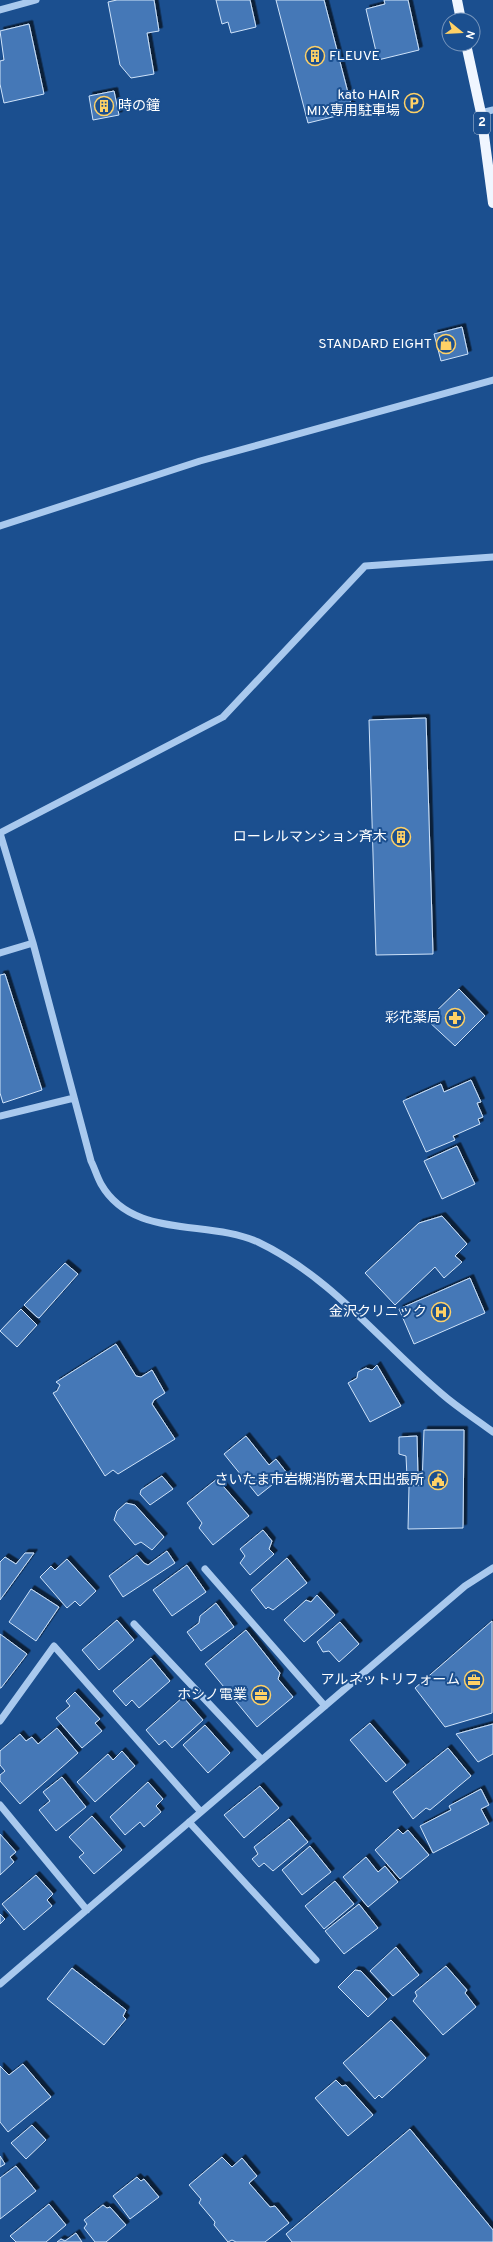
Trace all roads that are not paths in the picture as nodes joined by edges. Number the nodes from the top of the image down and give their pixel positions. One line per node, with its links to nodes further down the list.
1 (36, 0): 3 (street)
2 (457, 0): 4 (main road)
3 (0, 10)
4 (459, 12)
5 (468, 52): 7 (main road, 2)
6 (493, 110): 7 (street)
7 (481, 113): 8 (main road, 2)
8 (493, 203)
9 (493, 380): 10 (street)
10 (0, 526)
11 (493, 557): 12 (street)
12 (33, 943): 13 (street); 14 (street)
13 (0, 953)
14 (74, 1098): 15 (street); 16 (street)
15 (0, 1116)
16 (493, 1432)
17 (493, 1568): 20 (street)
18 (205, 1569): 20 (street)
19 (134, 1624): 22 (street)
20 (325, 1706): 22 (street)
21 (0, 1721): 24 (street)
22 (262, 1760): 24 (street)
23 (0, 1805): 26 (street)
24 (201, 1812): 25 (street)
25 (189, 1822): 26 (street); 27 (street)
26 (87, 1910): 28 (street)
27 (316, 1960)
28 (0, 1984)

